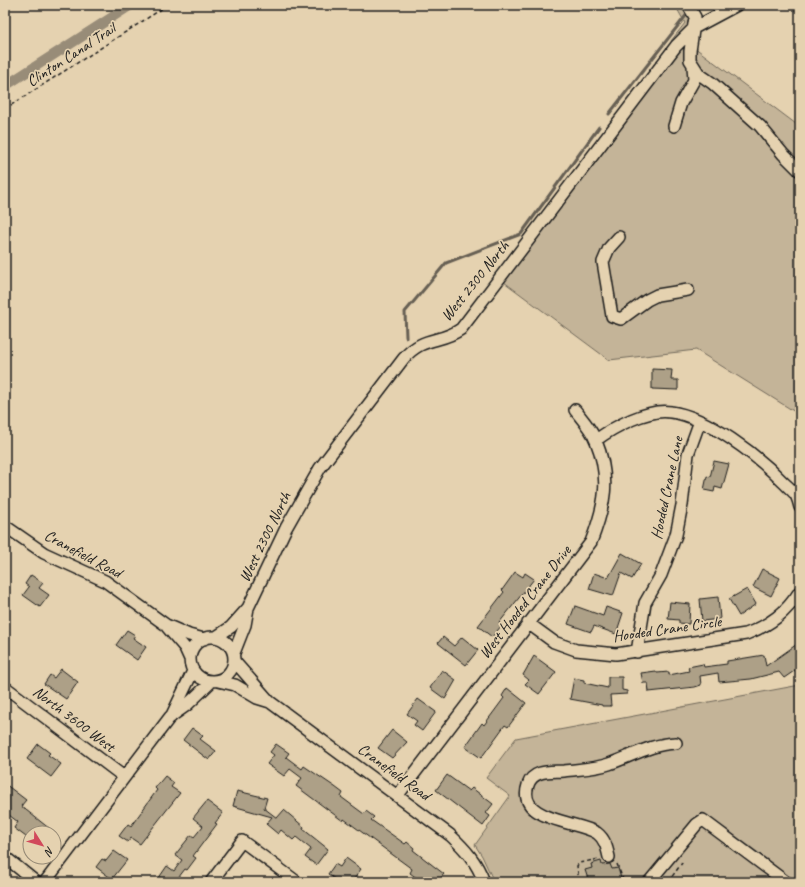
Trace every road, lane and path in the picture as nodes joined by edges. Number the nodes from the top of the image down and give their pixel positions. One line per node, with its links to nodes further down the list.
1 (168, 5): 6 (path, Clinton Canal Trail)
2 (688, 5): 4 (street)
3 (736, 5): 4 (street, West 2300 North)
4 (694, 28): 5 (street); 17 (street, West 2300 North)
5 (693, 65): 7 (street); 8 (street)
6 (5, 109)
7 (674, 126)
8 (800, 171)
9 (619, 237): 10 (street)
10 (688, 290)
11 (576, 410): 13 (street, West Hooded Crane Drive)
12 (700, 421): 13 (street); 14 (street); 22 (street, Hooded Crane Lane)
13 (596, 440): 18 (street, West Hooded Crane Drive)
14 (800, 507)
15 (5, 526): 19 (street, Cranefield Road)
16 (800, 591): 22 (street, Hooded Crane Circle)
17 (248, 608): 20 (street); 23 (street)
18 (528, 623): 22 (street, Hooded Crane Circle); 32 (street, West Hooded Crane Drive)
19 (166, 625): 21 (street, Cranefield Road); 24 (street, Cranefield Road)
20 (216, 637): 21 (street); 23 (street)
21 (204, 639): 24 (street)
22 (637, 652)
23 (234, 658): 26 (street); 28 (street, Cranefield Road)
24 (190, 659): 25 (street)
25 (193, 671): 26 (street); 29 (street)
26 (214, 681): 28 (street, Cranefield Road); 29 (street)
27 (5, 687): 31 (street, North 3600 West)
28 (270, 702): 32 (street, Cranefield Road)
29 (170, 717): 31 (street)
30 (676, 743): 34 (street)
31 (124, 777): 37 (street)
32 (398, 795): 40 (street, Cranefield Road)
33 (5, 857): 36 (street)
34 (609, 857)
35 (577, 866): 41 (path)
36 (36, 882)
37 (45, 882)
38 (211, 882): 39 (street)
39 (297, 882)
40 (484, 882)
41 (579, 882)
42 (649, 882): 45 (street)
43 (664, 882): 44 (path)
44 (668, 882)
45 (786, 882)

